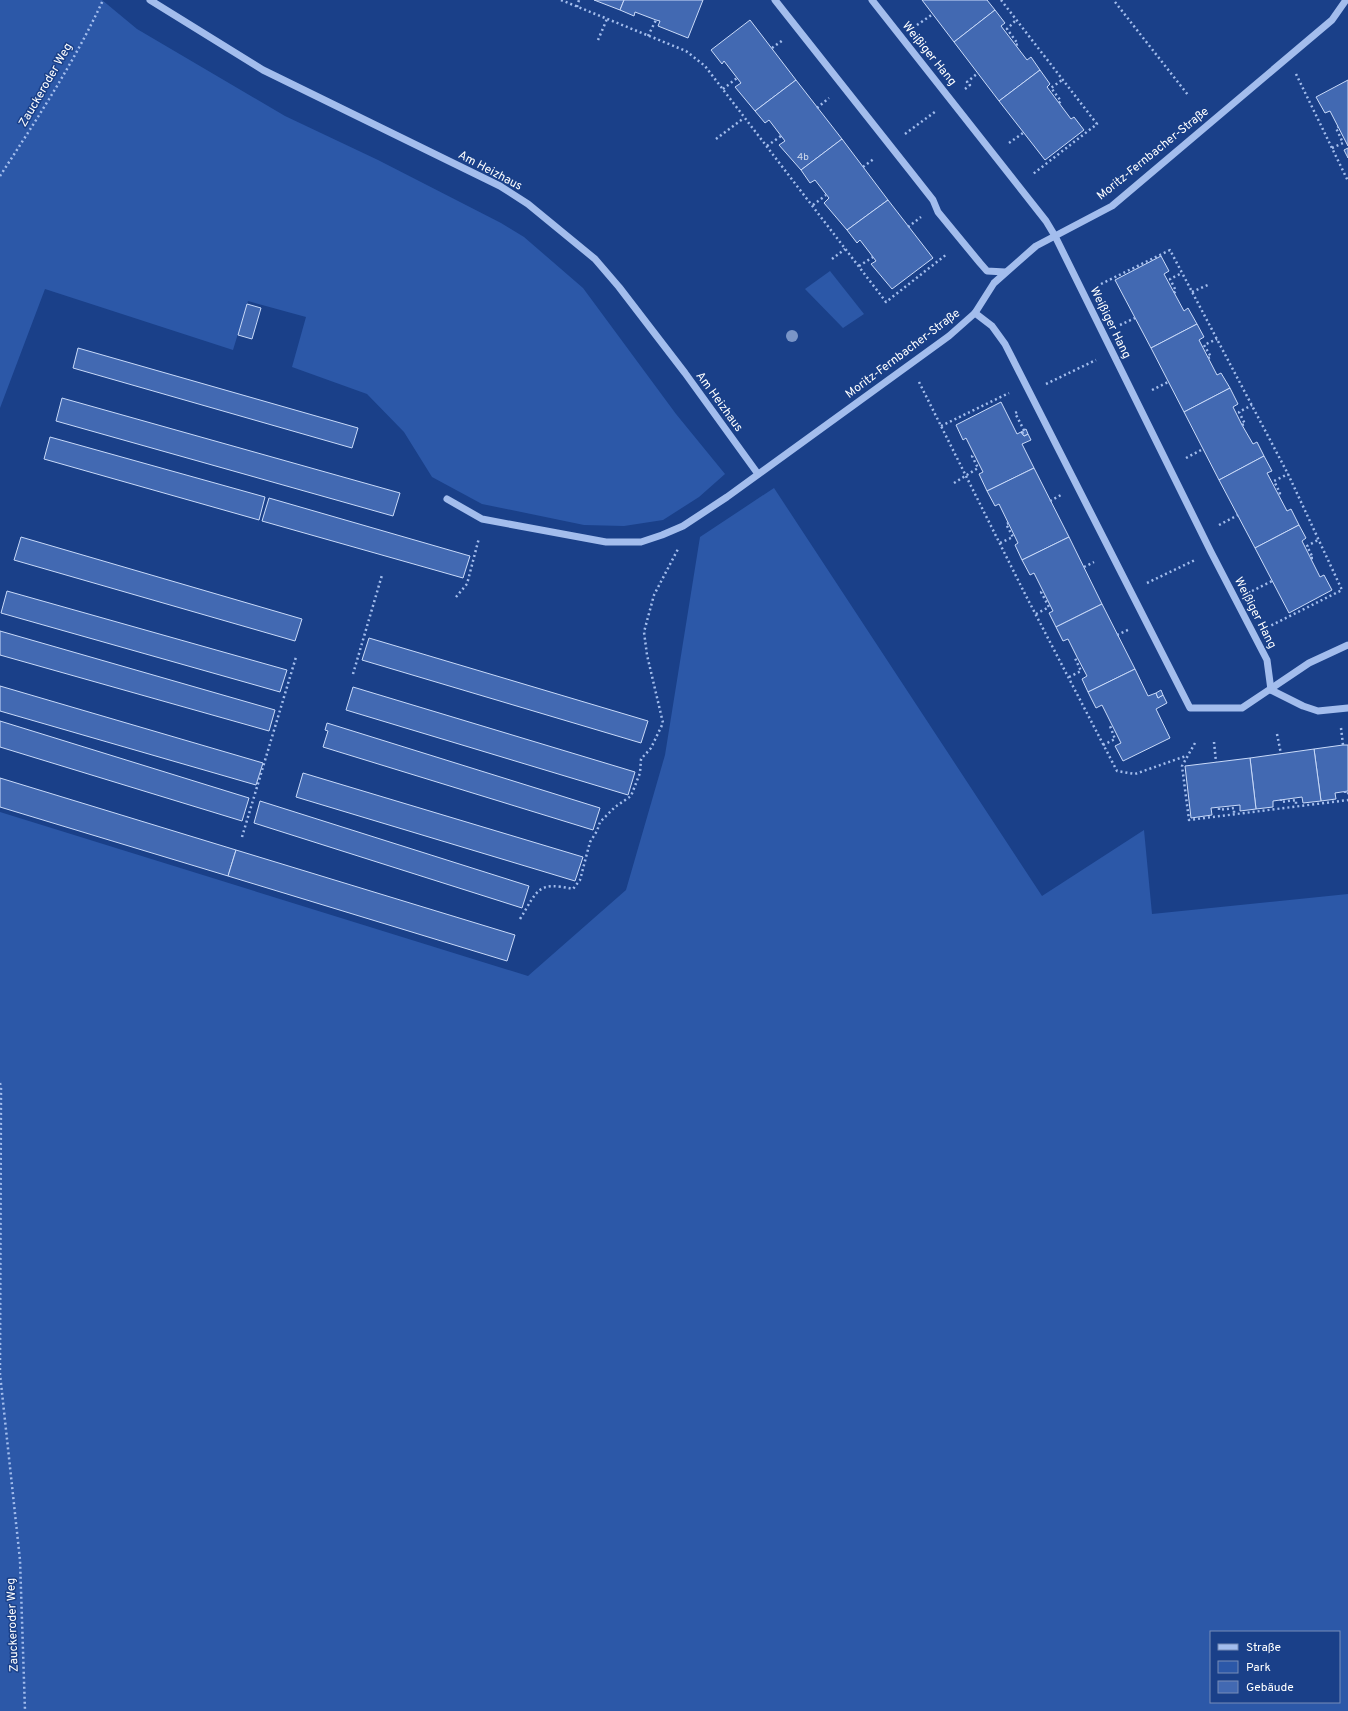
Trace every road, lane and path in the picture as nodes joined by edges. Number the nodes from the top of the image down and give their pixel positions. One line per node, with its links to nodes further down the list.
1 (103, 0): 44 (path, Zauckeroder Weg)
2 (150, 0): 79 (street, Am Heizhaus)
3 (560, 0): 10 (path)
4 (579, 0): 10 (path)
5 (775, 0): 56 (street)
6 (872, 0): 50 (street, Weißiger Hang)
7 (1002, 0): 14 (path)
8 (1346, 0): 50 (street, Moritz-Fernbacher-Straße)
9 (1115, 2): 28 (path)
10 (577, 7): 12 (path)
11 (933, 14): 15 (path)
12 (607, 19): 17 (path); 18 (path)
13 (656, 20): 17 (path)
14 (1016, 20): 19 (path); 24 (path)
15 (915, 27)
16 (788, 35): 20 (path)
17 (648, 36): 25 (path)
18 (598, 40)
19 (1016, 45)
20 (772, 48)
21 (1294, 68): 40 (path)
22 (978, 73): 26 (path)
23 (737, 78): 25 (path)
24 (1062, 80): 29 (path); 43 (path)
25 (723, 89): 32 (path)
26 (960, 94)
27 (833, 95): 31 (path)
28 (1188, 95)
29 (1059, 103)
30 (941, 107): 33 (path)
31 (817, 108)
32 (744, 118): 37 (path); 39 (path)
33 (922, 122)
34 (1338, 127): 40 (path)
35 (1023, 132): 38 (path)
36 (781, 136): 39 (path)
37 (716, 139)
38 (1007, 145)
39 (767, 146): 47 (path)
40 (1332, 148): 45 (path)
41 (880, 155): 42 (path)
42 (863, 167)
43 (1030, 175)
44 (0, 176)
45 (1348, 181)
46 (826, 195): 47 (path)
47 (813, 205): 51 (path)
48 (925, 214): 49 (path)
49 (908, 226)
50 (1055, 236): 56 (street, Moritz-Fernbacher-Straße); 111 (street, Weißiger Hang)
51 (845, 249): 54 (path); 55 (path)
52 (952, 251): 55 (path)
53 (873, 257): 55 (path)
54 (832, 259)
55 (859, 266)
56 (1005, 272): 62 (street, Moritz-Fernbacher-Straße)
57 (1182, 273): 59 (path); 60 (path); 61 (path)
58 (1210, 284): 60 (path)
59 (1094, 287)
60 (1192, 292): 65 (path)
61 (1174, 293)
62 (975, 313): 79 (street, Moritz-Fernbacher-Straße); 111 (street)
63 (1135, 318): 64 (path)
64 (1114, 328)
65 (1217, 339): 66 (path); 73 (path)
66 (1208, 358)
67 (1082, 367): 68 (path)
68 (1065, 375)
69 (919, 382): 75 (path)
70 (1168, 382): 72 (path)
71 (1015, 390): 75 (path)
72 (1146, 393)
73 (1252, 405): 74 (path); 80 (path)
74 (1242, 425)
75 (941, 426): 81 (path)
76 (1203, 449): 78 (path)
77 (974, 455): 81 (path)
78 (1180, 461)
79 (758, 474): 84 (street, Moritz-Fernbacher-Straße)
80 (1288, 474): 83 (path); 88 (path)
81 (966, 475): 82 (path); 91 (path)
82 (954, 482)
83 (1279, 494)
84 (448, 500)
85 (1238, 515): 87 (path)
86 (1008, 523): 91 (path)
87 (1213, 529)
88 (1318, 540): 92 (path); 104 (path)
89 (478, 541): 101 (path)
90 (681, 543): 131 (path)
91 (1000, 543): 102 (path)
92 (1310, 558)
93 (1095, 562): 95 (path)
94 (1182, 566): 96 (path)
95 (1084, 567)
96 (1165, 574)
97 (382, 575): 109 (path)
98 (1272, 581): 100 (path)
99 (1044, 591): 102 (path)
100 (1246, 594)
101 (456, 597)
102 (1036, 614): 110 (path)
103 (1135, 626): 105 (path)
104 (1264, 629)
105 (1117, 635)
106 (1348, 645): 111 (street)
107 (296, 657): 130 (path)
108 (1077, 657): 110 (path)
109 (353, 674)
110 (1068, 677): 118 (path)
111 (1271, 690): 112 (street)
112 (1348, 708)
113 (1112, 725): 118 (path)
114 (1341, 726): 119 (path)
115 (1277, 734): 120 (path)
116 (1214, 742): 122 (path)
117 (1194, 743): 121 (path)
118 (1103, 745): 121 (path)
119 (1343, 746)
120 (1281, 754)
121 (1186, 756): 129 (path)
122 (1216, 762)
123 (1345, 791): 124 (path)
124 (1348, 793)
125 (1281, 799): 127 (path)
126 (1348, 800): 127 (path)
127 (1296, 806): 129 (path)
128 (1219, 808): 129 (path)
129 (1234, 815)
130 (242, 837)
131 (520, 919)
132 (0, 1083): 133 (path, Zauckeroder Weg)
133 (25, 1711)

